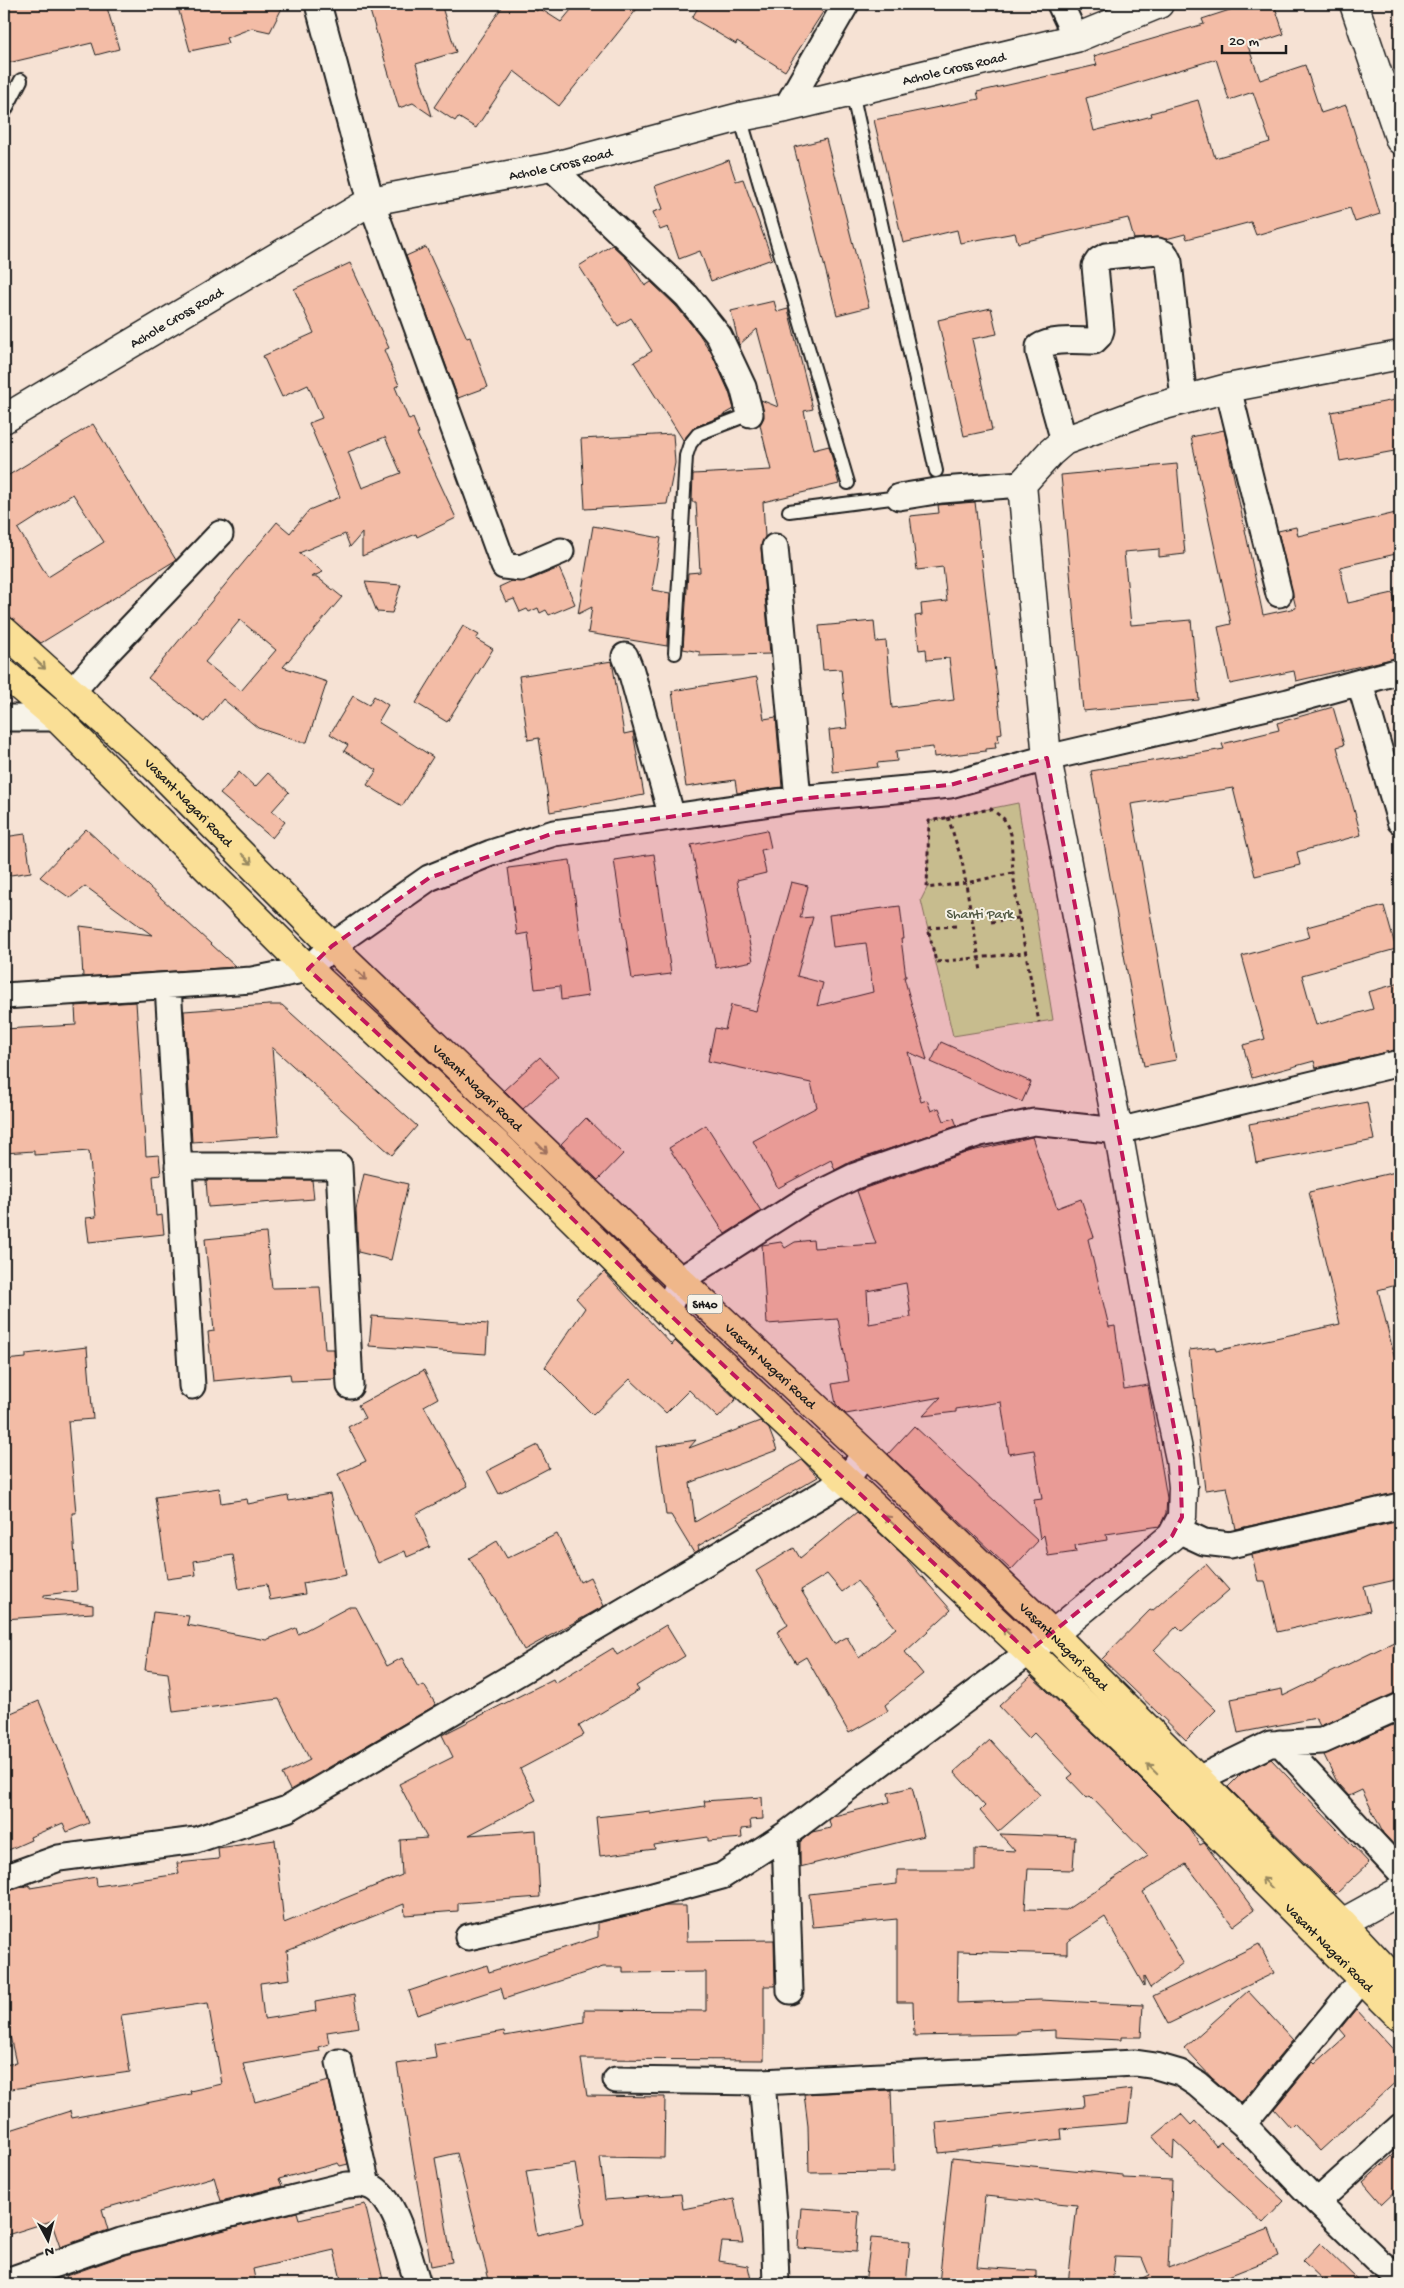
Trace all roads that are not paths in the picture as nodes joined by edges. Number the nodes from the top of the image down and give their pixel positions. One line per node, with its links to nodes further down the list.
1 (318, 4): 14 (street)
2 (846, 4): 9 (street)
3 (1060, 4): 6 (street)
4 (1159, 4): 6 (street, Achole Cross Road)
5 (1354, 4): 12 (street)
6 (1076, 38): 8 (street, Achole Cross Road)
7 (21, 80): 10 (lane)
8 (852, 92): 9 (street, Achole Cross Road); 21 (lane)
9 (786, 108): 11 (street, Achole Cross Road)
10 (4, 113)
11 (740, 117): 13 (street, Achole Cross Road); 22 (lane)
12 (1400, 140)
13 (552, 167): 14 (street, Achole Cross Road); 18 (street)
14 (371, 201): 19 (street, Achole Cross Road); 28 (street)
15 (1400, 355): 16 (street)
16 (1228, 388): 17 (street); 29 (street)
17 (1184, 400): 20 (street); 20 (street)
18 (750, 414): 31 (lane)
19 (4, 418)
20 (1064, 441): 23 (street)
21 (936, 472)
22 (848, 483)
23 (1022, 484): 24 (street); 39 (street)
24 (899, 497): 25 (lane)
25 (789, 511)
26 (220, 534): 36 (street)
27 (775, 547): 40 (street)
28 (561, 551)
29 (1279, 594)
30 (4, 631): 36 (main road, Vasant Nagari Road / SH40, one-way to 36)
31 (675, 653)
32 (625, 656): 41 (street)
33 (1400, 671): 35 (street)
34 (4, 674): 38 (main road, Vasant Nagari Road / SH40)
35 (1360, 683): 39 (street); 42 (street)
36 (72, 693): 43 (main road, Vasant Nagari Road / SH40, one-way to 43)
37 (4, 718): 38 (street)
38 (57, 718): 44 (main road, Vasant Nagari Road / SH40)
39 (1047, 758): 40 (street); 48 (street)
40 (798, 798): 41 (street)
41 (672, 817): 43 (street)
42 (1400, 821)
43 (332, 946): 44 (street); 50 (main road, Vasant Nagari Road / SH40, one-way to 50)
44 (308, 969): 45 (street); 51 (main road, Vasant Nagari Road / SH40)
45 (168, 986): 46 (street); 49 (street)
46 (4, 996)
47 (1400, 1064): 48 (street)
48 (1118, 1131): 50 (street); 57 (street)
49 (178, 1166): 52 (street); 53 (street)
50 (680, 1280): 51 (street); 54 (main road, Vasant Nagari Road / SH40)
51 (666, 1312): 55 (main road, Vasant Nagari Road / SH40)
52 (192, 1386)
53 (350, 1386)
54 (865, 1453): 55 (street); 58 (main road, Vasant Nagari Road / SH40)
55 (846, 1480): 59 (main road, Vasant Nagari Road / SH40, one-way to 55); 65 (street)
56 (1400, 1506): 57 (street)
57 (1176, 1529): 58 (street)
58 (1053, 1634): 59 (street); 62 (main road, Vasant Nagari Road / SH40)
59 (1028, 1652): 63 (street); 69 (main road, Vasant Nagari Road / SH40, one-way to 59)
60 (1400, 1706): 61 (street)
61 (1280, 1743): 62 (street); 64 (street)
62 (1198, 1778): 67 (main road, Vasant Nagari Road / SH40)
63 (785, 1835): 68 (street); 71 (street)
64 (1400, 1872)
65 (4, 1878)
66 (1400, 1891): 67 (street)
67 (1342, 1923): 70 (main road, Vasant Nagari Road / SH40)
68 (468, 1937)
69 (1362, 1979): 72 (main road, Vasant Nagari Road / SH40); 76 (street)
70 (1400, 1985)
71 (790, 1991)
72 (1400, 2017)
73 (339, 2062): 78 (street)
74 (616, 2080): 75 (street)
75 (762, 2082): 76 (street); 83 (street)
76 (1243, 2124): 79 (street)
77 (1400, 2127): 79 (street)
78 (367, 2185): 81 (street); 82 (street)
79 (1317, 2202): 80 (street)
80 (1400, 2277)
81 (4, 2282)
82 (418, 2284)
83 (776, 2284)

